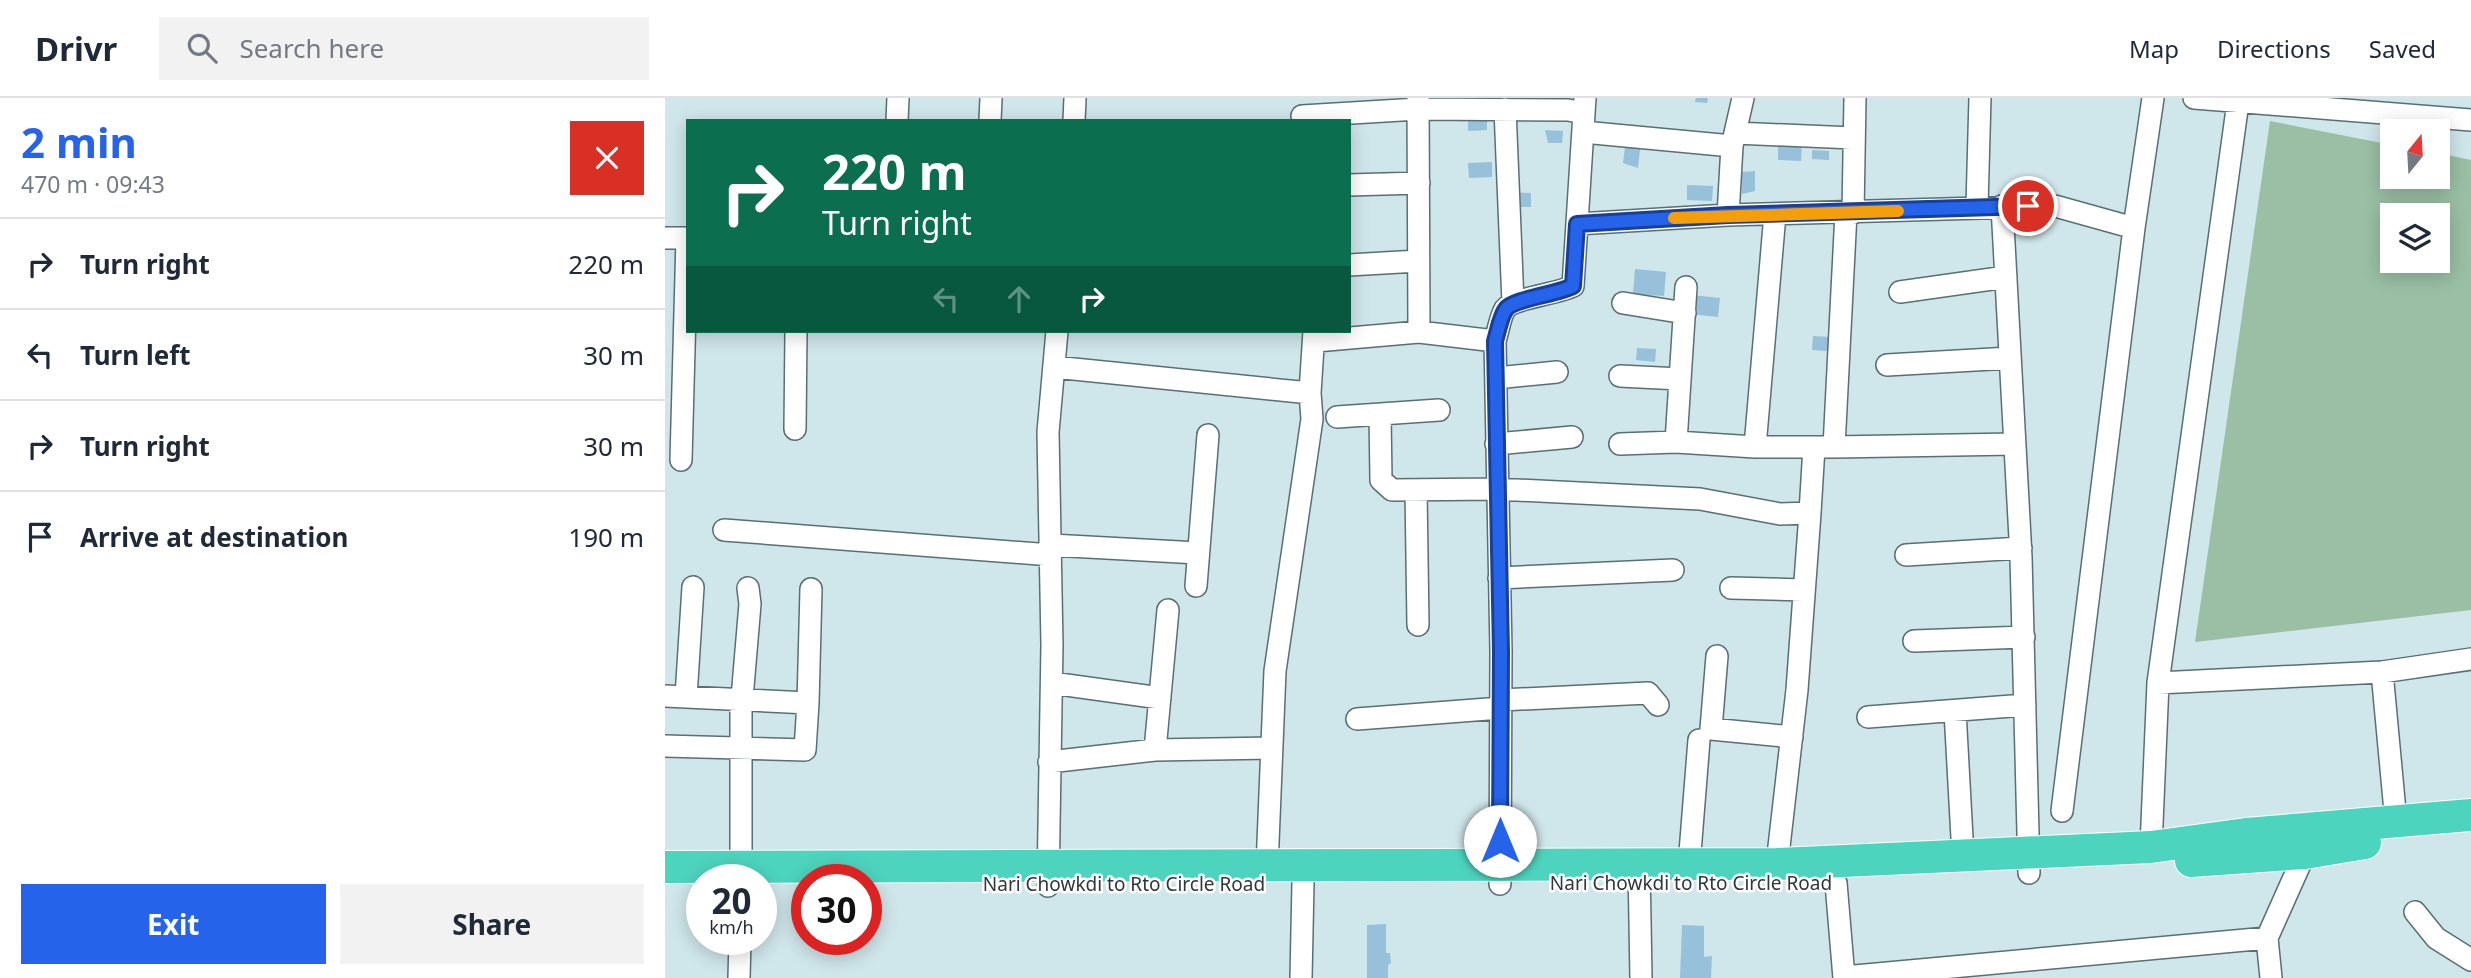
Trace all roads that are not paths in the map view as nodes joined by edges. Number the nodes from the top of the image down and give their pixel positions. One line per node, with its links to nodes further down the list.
1 (898, 98): 15 (street)
2 (992, 98): 16 (street)
3 (1075, 98): 17 (street)
4 (1743, 98): 20 (street)
5 (1855, 98): 19 (street)
6 (1980, 98): 23 (street)
7 (2153, 98): 29 (street)
8 (2194, 98): 9 (street)
9 (2238, 102): 11 (street); 92 (street)
10 (1418, 104): 12 (street); 14 (street); 21 (street)
11 (2343, 105): 18 (street)
12 (1505, 109): 13 (street); 38 (street)
13 (1584, 114): 20 (street); 28 (street)
14 (1302, 116)
15 (897, 119)
16 (990, 119)
17 (1074, 119)
18 (2471, 120)
19 (1853, 138): 20 (street); 25 (street)
20 (1734, 140): 27 (street)
21 (1419, 183): 22 (street); 33 (street)
22 (1351, 185)
23 (1977, 206): 24 (street); 25 (street)
24 (2002, 206): 29 (street); 35 (street)
25 (1849, 213): 26 (street); 66 (street)
26 (1775, 214): 27 (street); 65 (street)
27 (1728, 215): 28 (street)
28 (1577, 224): 38 (street)
29 (2134, 228): 110 (street)
30 (665, 238): 31 (street)
31 (686, 238)
32 (686, 251): 41 (street)
33 (1418, 261): 34 (street); 42 (street)
34 (1351, 265)
35 (2006, 277): 37 (street); 47 (street)
36 (1686, 287): 40 (street)
37 (1900, 292)
38 (1513, 303): 46 (street)
39 (1623, 303): 40 (street)
40 (1685, 313): 53 (street)
41 (675, 323): 67 (street)
42 (1419, 332): 45 (street); 46 (street)
43 (796, 333): 58 (street)
44 (1057, 333): 49 (street)
45 (1315, 336): 54 (street)
46 (1495, 341): 52 (street)
47 (2010, 358): 48 (street); 64 (street)
48 (1887, 365)
49 (1054, 367): 54 (street); 73 (street)
50 (1557, 372): 52 (street)
51 (1620, 376): 53 (street)
52 (1496, 378): 62 (street)
53 (1680, 379): 61 (street)
54 (1310, 393): 106 (street)
55 (1439, 411): 56 (street)
56 (1380, 414): 57 (street); 69 (street)
57 (1337, 417)
58 (795, 429)
59 (1208, 435): 74 (street)
60 (1571, 437): 62 (street)
61 (1676, 442): 63 (street); 65 (street)
62 (1496, 444): 68 (street)
63 (1620, 444)
64 (2015, 444): 66 (street); 72 (street)
65 (1755, 447): 66 (street)
66 (1824, 447): 70 (street)
67 (681, 460)
68 (1497, 489): 69 (street); 70 (street); 77 (street)
69 (1416, 490): 85 (street)
70 (1810, 513): 83 (street)
71 (724, 530): 73 (street)
72 (2021, 548): 75 (street); 86 (street)
73 (1051, 550): 74 (street); 91 (street)
74 (1198, 553): 78 (street)
75 (1906, 555)
76 (1673, 570): 77 (street)
77 (1499, 578): 97 (street)
78 (1196, 586)
79 (693, 587): 93 (street)
80 (1731, 587): 83 (street)
81 (748, 588): 95 (street)
82 (811, 589): 96 (street)
83 (1803, 590): 103 (street)
84 (1168, 610): 94 (street)
85 (1418, 625)
86 (2024, 637): 87 (street); 99 (street)
87 (1914, 641)
88 (1717, 656): 103 (street)
89 (2471, 659): 90 (street)
90 (2382, 672): 92 (street); 112 (street)
91 (1052, 683): 94 (street); 109 (street)
92 (2158, 683): 114 (street)
93 (675, 697): 95 (street)
94 (1160, 698): 108 (street)
95 (742, 699): 96 (street); 107 (street)
96 (808, 703): 107 (street)
97 (1501, 704): 98 (street); 102 (street); 125 (street)
98 (1658, 705)
99 (2025, 705): 100 (street); 117 (street)
100 (1955, 711): 101 (street); 116 (street)
101 (1868, 717)
102 (1357, 719)
103 (1792, 737): 119 (street)
104 (1699, 740): 120 (street)
105 (665, 746): 107 (street)
106 (1272, 748): 108 (street); 122 (street)
107 (741, 749): 118 (street)
108 (1155, 750): 109 (street)
109 (1049, 762): 127 (street)
110 (2061, 811)
111 (2471, 815): 112 (highway)
112 (2396, 822): 114 (highway)
113 (2471, 831): 115 (highway, Nari Chowkdi to Rto Circle Road)
114 (2151, 847): 117 (highway)
115 (2305, 853): 117 (highway, Nari Chowkdi to Rto Circle Road); 134 (street)
116 (1963, 856): 117 (highway); 119 (highway)
117 (2029, 863): 132 (highway, Nari Chowkdi to Rto Circle Road)
118 (747, 864)
119 (1777, 864): 120 (highway)
120 (1689, 865): 124 (highway)
121 (665, 867): 123 (highway)
122 (1267, 867): 125 (highway); 127 (highway)
123 (686, 870)
124 (1639, 874): 125 (highway, Nari Chowkdi to Rto Circle Road); 132 (highway, Nari Chowkdi to Rto Circle Road); 139 (street)
125 (1500, 875): 131 (highway, Nari Chowkdi to Rto Circle Road)
126 (777, 877): 127 (highway)
127 (1048, 877): 130 (highway, Nari Chowkdi to Rto Circle Road); 131 (highway, Nari Chowkdi to Rto Circle Road)
128 (686, 882): 129 (highway)
129 (665, 883)
130 (882, 883)
131 (1303, 883): 138 (street)
132 (1836, 883): 140 (street)
133 (2415, 912): 136 (street)
134 (2267, 939): 140 (street); 141 (street)
135 (740, 955): 137 (street)
136 (2471, 960)
137 (739, 978)
138 (1301, 978)
139 (1641, 978)
140 (1844, 978)
141 (2271, 978)

